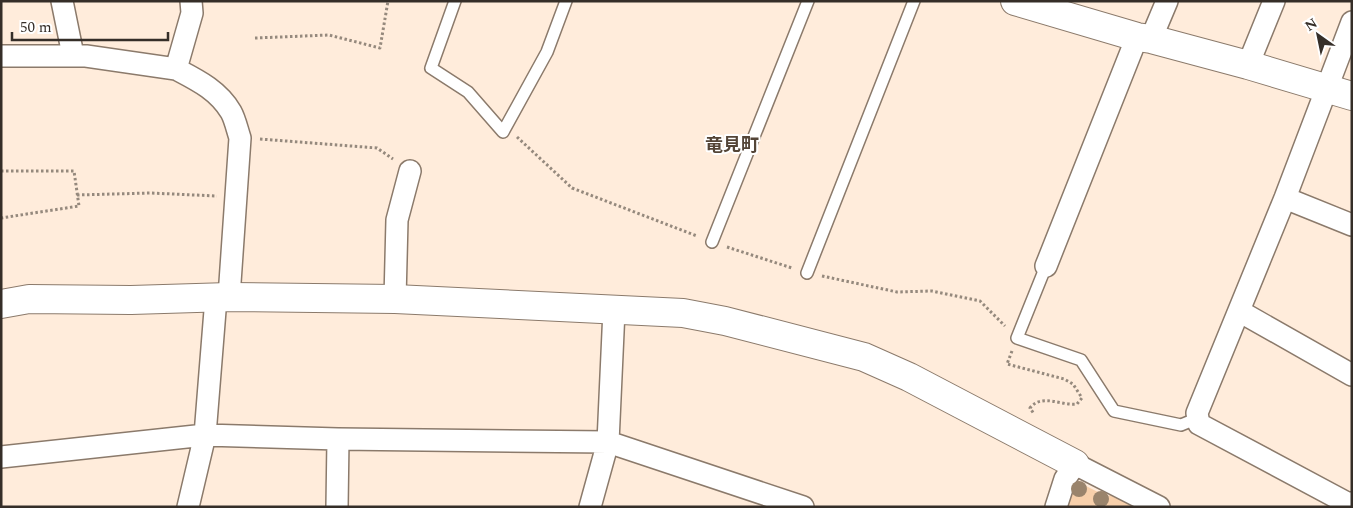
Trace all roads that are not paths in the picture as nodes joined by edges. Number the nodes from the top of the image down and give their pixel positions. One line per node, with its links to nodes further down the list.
1 (62, 1): 14 (street)
2 (191, 1): 16 (street)
3 (455, 1): 4 (lane)
4 (566, 1)
5 (808, 1): 22 (lane)
6 (914, 1): 24 (lane)
7 (1015, 1): 10 (street)
8 (1167, 1): 12 (street)
9 (1274, 1): 15 (street)
10 (1070, 9): 12 (street)
11 (1352, 22): 17 (street)
12 (1144, 38): 15 (street); 23 (street)
13 (1, 56): 14 (street)
14 (73, 56): 16 (street)
15 (1248, 65): 17 (street)
16 (176, 69): 25 (street)
17 (1326, 88): 18 (street); 20 (street)
18 (1352, 96)
19 (410, 171): 26 (street)
20 (1285, 198): 21 (street); 29 (street)
21 (1352, 225)
22 (712, 242)
23 (1046, 266): 31 (lane)
24 (807, 273)
25 (223, 298): 26 (street); 27 (street); 32 (street)
26 (395, 299): 28 (street)
27 (1, 304)
28 (614, 310): 34 (street); 36 (street)
29 (1239, 311): 30 (street); 31 (street)
30 (1352, 375)
31 (1198, 418): 37 (street)
32 (205, 435): 33 (street); 35 (street); 38 (street)
33 (338, 439): 34 (street); 39 (street)
34 (608, 442): 40 (street); 41 (street)
35 (1, 457)
36 (1075, 464): 42 (street); 43 (street)
37 (1352, 504)
38 (188, 507)
39 (337, 507)
40 (590, 507)
41 (803, 507)
42 (1056, 507)
43 (1159, 507)

